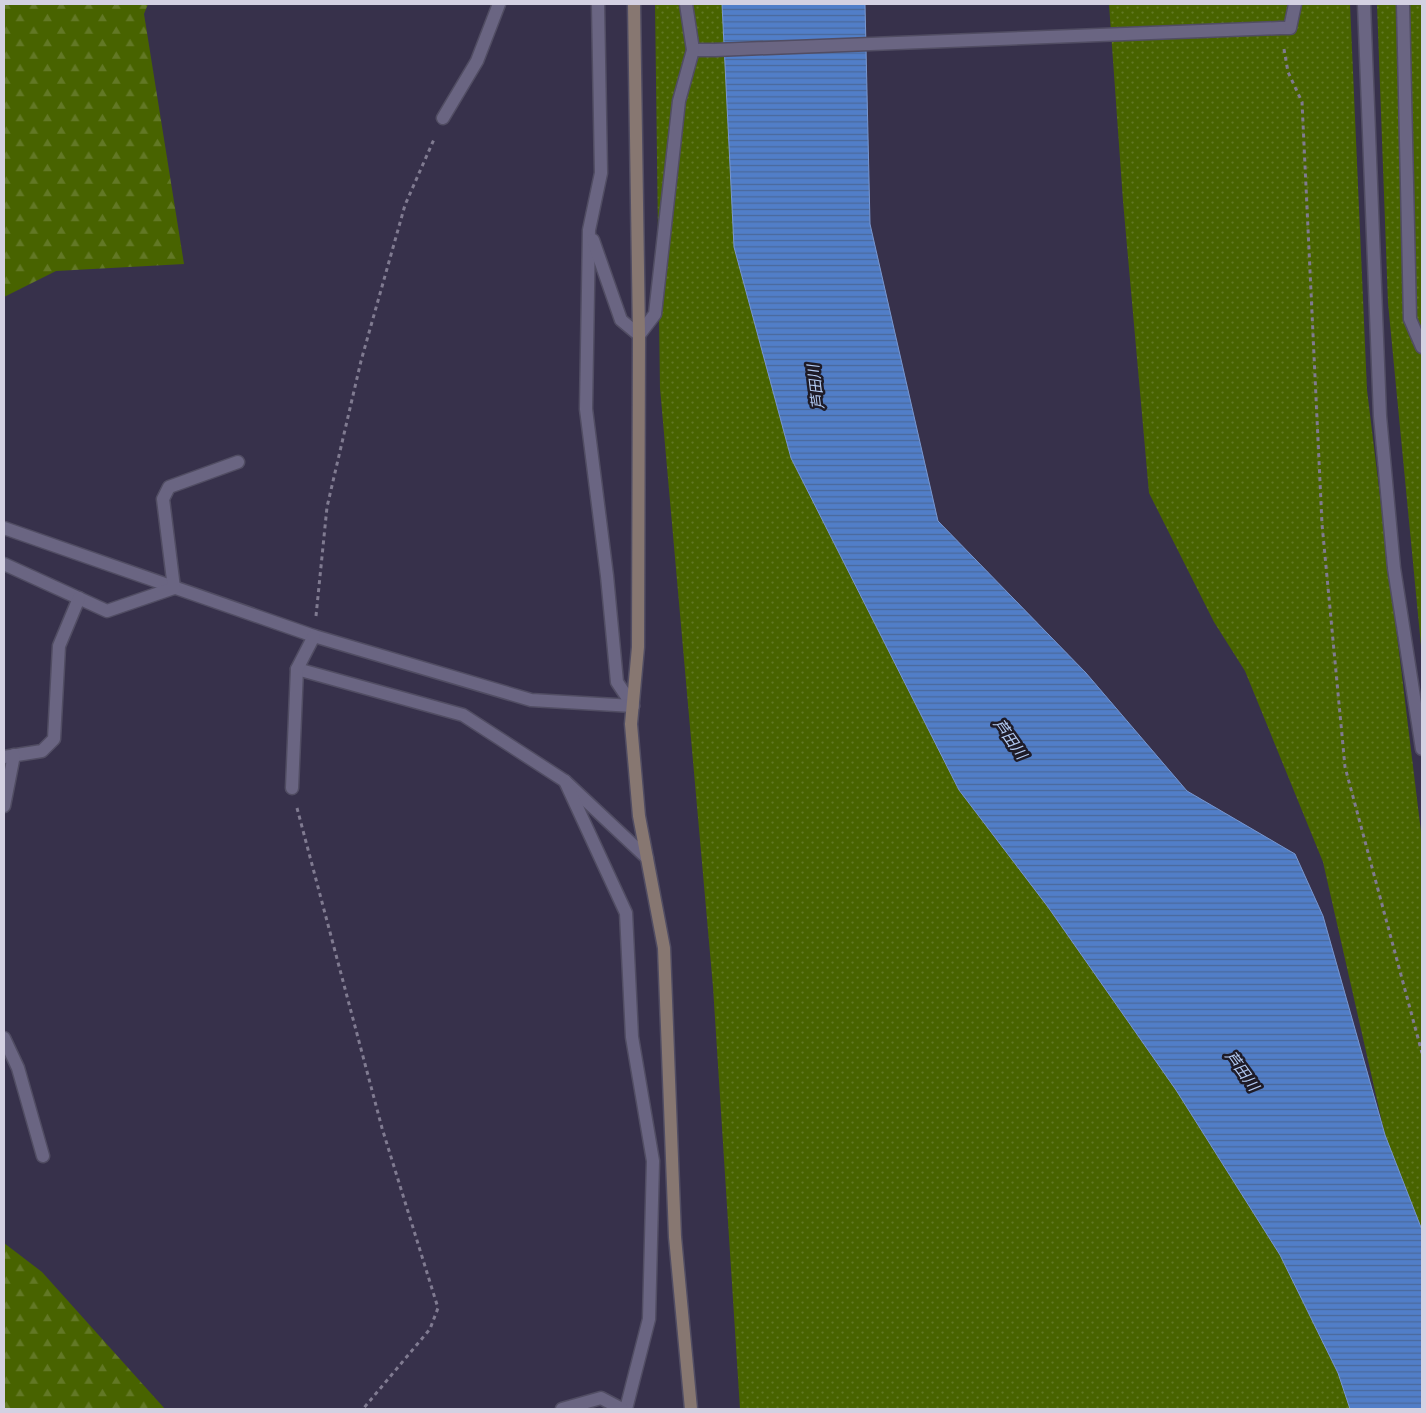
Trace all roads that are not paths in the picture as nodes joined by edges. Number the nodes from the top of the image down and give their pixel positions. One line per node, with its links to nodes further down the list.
1 (499, 4): 9 (street)
2 (598, 4): 10 (street)
3 (634, 4): 11 (street)
4 (686, 4): 8 (street)
5 (1295, 4): 8 (street, bridge)
6 (1364, 4): 21 (street)
7 (1403, 4): 12 (street)
8 (693, 50): 11 (street)
9 (443, 118)
10 (589, 230): 11 (street); 20 (street)
11 (639, 335): 20 (street)
12 (1422, 347)
13 (238, 462): 16 (street)
14 (4, 528): 16 (street)
15 (4, 564): 17 (street)
16 (174, 588): 17 (street); 18 (street)
17 (78, 598): 22 (street)
18 (314, 636): 19 (street); 20 (street)
19 (297, 669): 23 (street); 24 (street)
20 (633, 706): 26 (street)
21 (1422, 749)
22 (9, 756): 25 (street)
23 (565, 780): 26 (street); 30 (street)
24 (292, 788)
25 (4, 806)
26 (647, 858): 29 (street)
27 (4, 1038): 28 (street)
28 (43, 1156)
29 (672, 1161): 30 (street); 34 (street)
30 (653, 1162): 33 (street)
31 (562, 1409): 32 (street)
32 (622, 1409)
33 (626, 1409)
34 (691, 1409)

